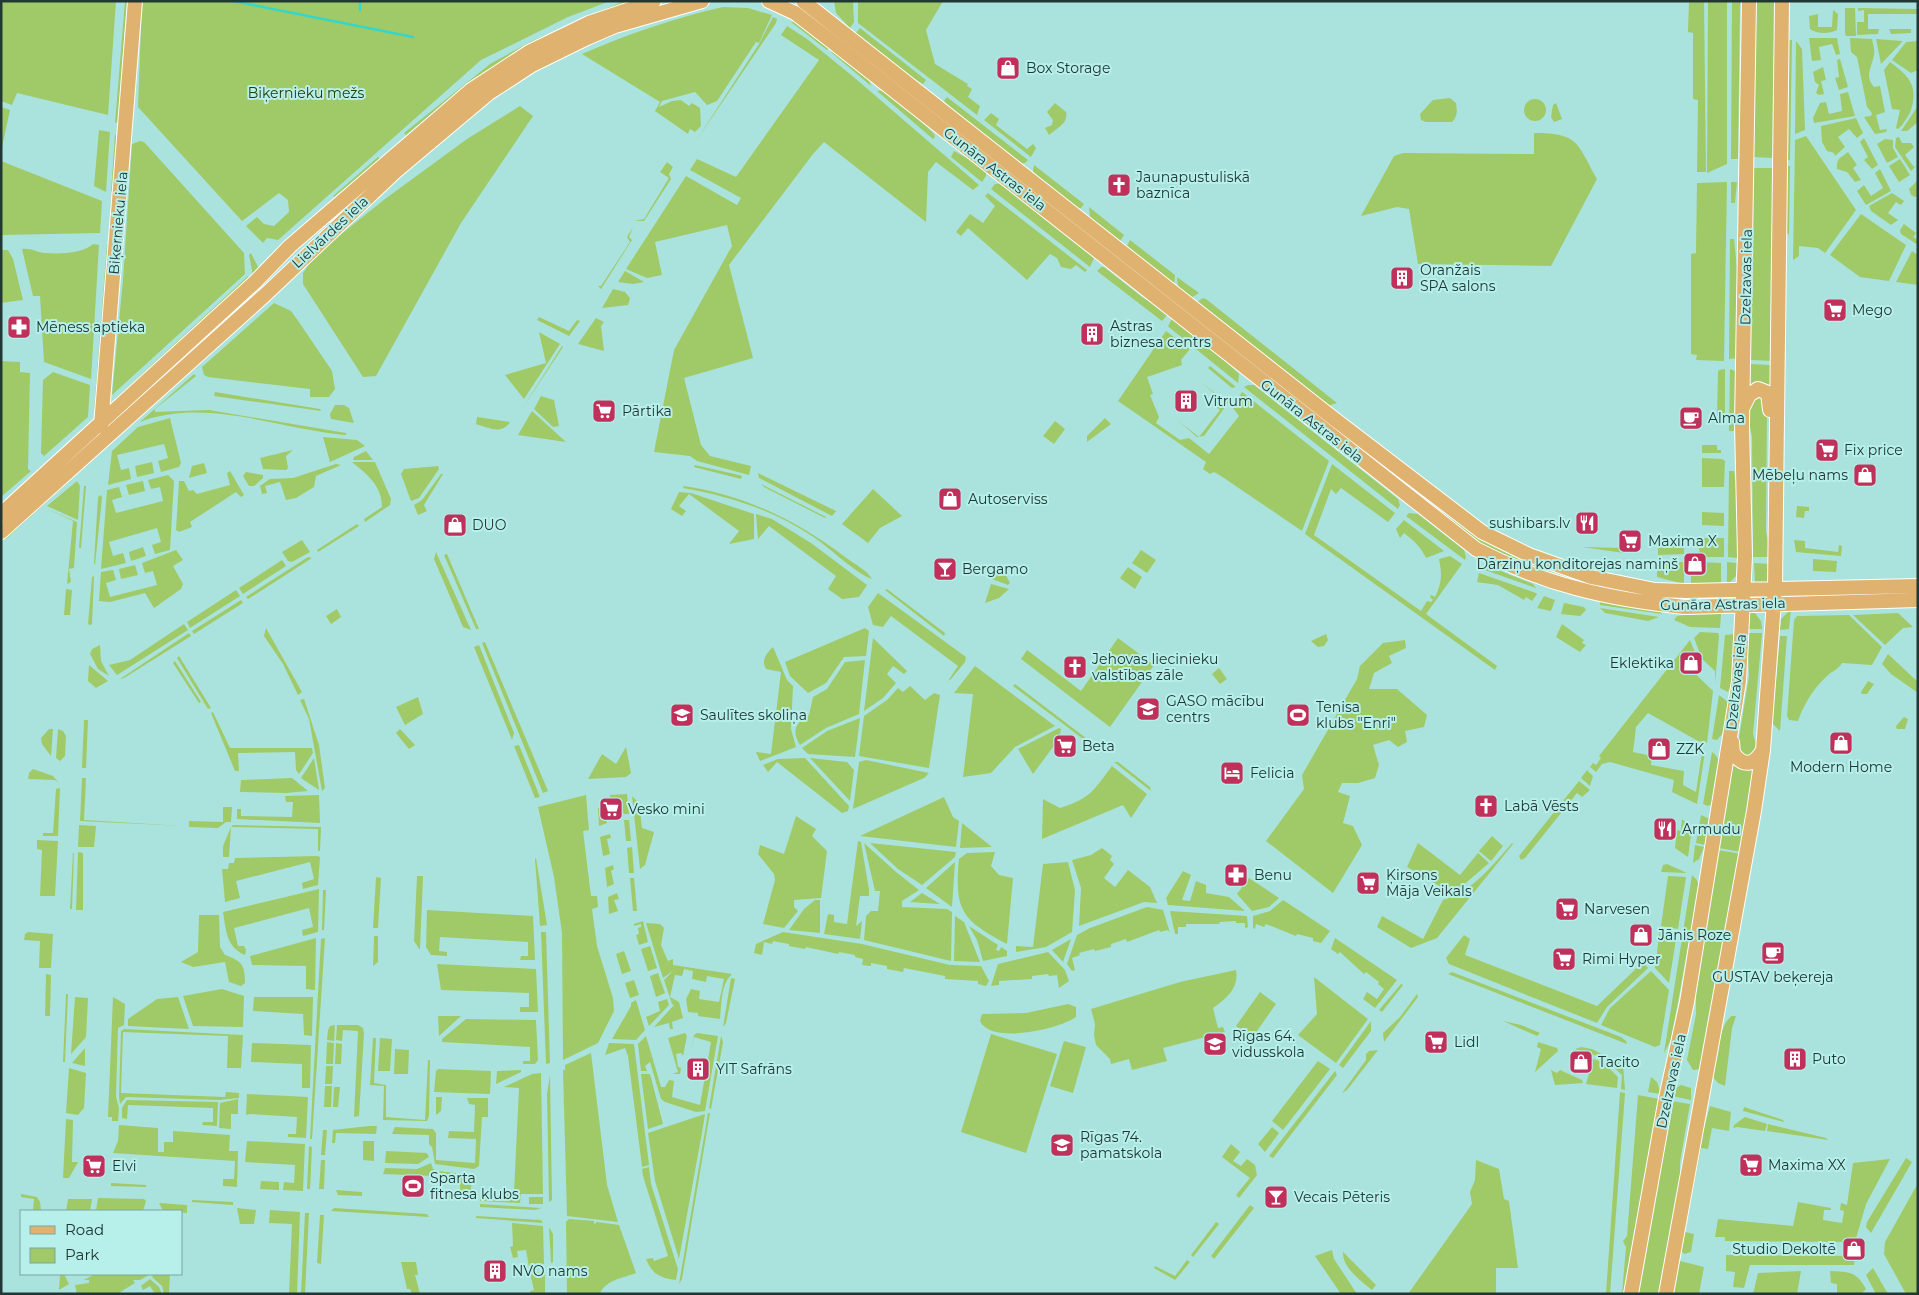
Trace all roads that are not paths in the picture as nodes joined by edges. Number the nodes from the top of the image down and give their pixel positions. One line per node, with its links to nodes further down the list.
1 (135, 1): 12 (main road, Biķernieku iela)
2 (654, 1): 12 (main road, Lielvārdes iela)
3 (702, 1): 14 (main road, Lielvārdes iela)
4 (769, 1): 7 (main road)
5 (1749, 1): 10 (main road, Dzelzavas iela)
6 (1782, 1): 17 (main road)
7 (798, 7): 8 (main road, Gunāra Astras iela); 9 (main road, Gunāra Astras iela)
8 (880, 61): 9 (main road); 11 (main road, Gunāra Astras iela)
9 (871, 72): 13 (main road, Gunāra Astras iela)
10 (1742, 407): 17 (main road); 20 (main road, Dzelzavas iela)
11 (1333, 418): 13 (main road); 20 (main road, Gunāra Astras iela)
12 (102, 422): 14 (main road, Biķernieku iela); 15 (main road, Lielvārdes iela)
13 (1325, 431): 23 (main road, Gunāra Astras iela)
14 (98, 444): 16 (main road, Lielvārdes iela)
15 (1, 514)
16 (1, 531)
17 (1776, 532): 19 (main road)
18 (1918, 586): 19 (main road, Gunāra Astras iela)
19 (1776, 588): 20 (main road, Gunāra Astras iela); 22 (main road)
20 (1744, 589): 23 (main road, Dzelzavas iela)
21 (1918, 600): 22 (main road, Gunāra Astras iela)
22 (1774, 604): 23 (main road, Gunāra Astras iela); 25 (main road)
23 (1743, 605): 24 (main road, Dzelzavas iela)
24 (1731, 733): 25 (main road); 26 (main road, Dzelzavas iela)
25 (1763, 750): 27 (main road)
26 (1631, 1294)
27 (1666, 1294)

